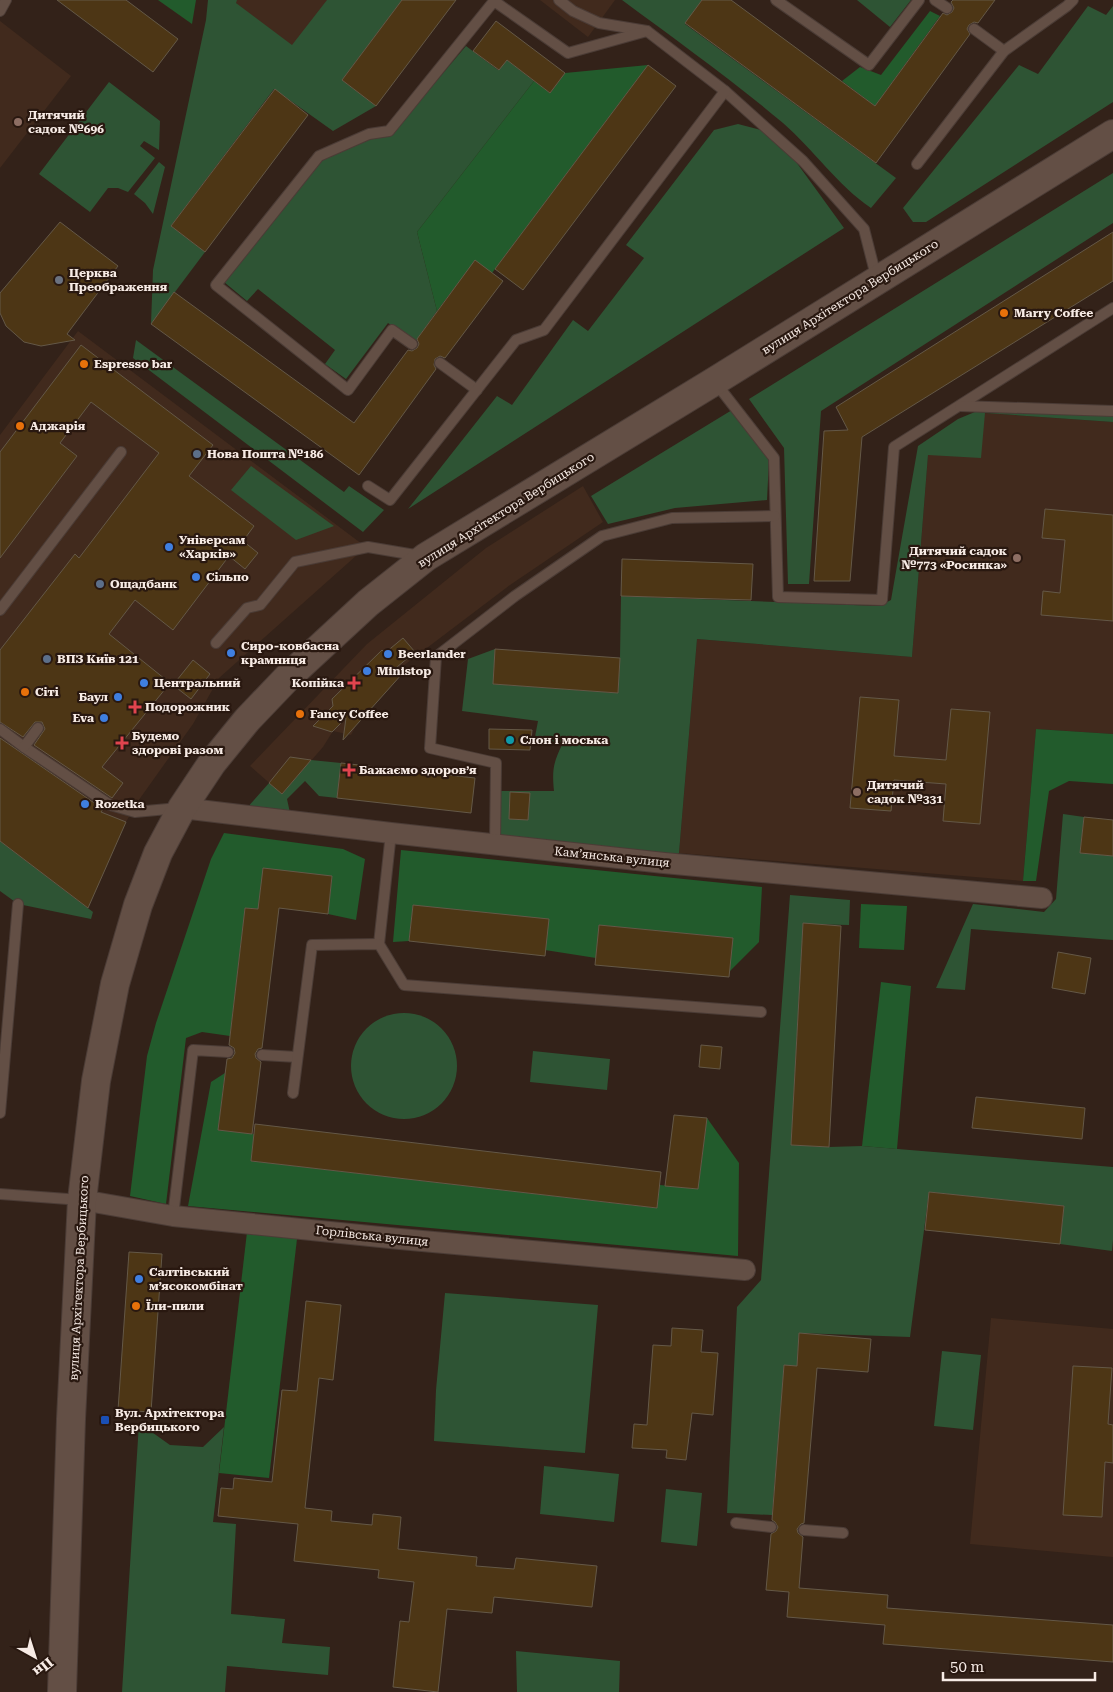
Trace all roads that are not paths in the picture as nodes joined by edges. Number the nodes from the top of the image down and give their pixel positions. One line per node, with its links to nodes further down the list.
1 (6, 0): 8 (lane)
2 (559, 0): 10 (lane)
3 (776, 0): 4 (lane)
4 (919, 0)
5 (935, 0): 7 (lane)
6 (1072, 0): 11 (lane)
7 (947, 8)
8 (0, 11)
9 (974, 29): 11 (lane)
10 (648, 31): 12 (lane); 17 (lane)
11 (1004, 51): 14 (lane)
12 (725, 91): 15 (lane); 20 (lane)
13 (1113, 134): 15 (street, вулиця Архітектора Вербицького)
14 (917, 164)
15 (877, 280): 19 (street, вулиця Архітектора Вербицького)
16 (1113, 308): 21 (lane)
17 (412, 344)
18 (440, 364): 20 (lane)
19 (715, 381): 25 (lane); 26 (street, вулиця Архітектора Вербицького)
20 (477, 390): 24 (lane)
21 (960, 406): 22 (lane); 25 (lane)
22 (1113, 411)
23 (121, 452): 27 (lane)
24 (368, 486)
25 (775, 516): 34 (lane)
26 (426, 557): 28 (lane); 32 (street, вулиця Архітектора Вербицького)
27 (0, 610)
28 (216, 643)
29 (38, 728): 31 (lane)
30 (0, 730): 31 (lane)
31 (24, 748): 32 (lane)
32 (182, 808): 33 (street, Камʼянська вулиця); 45 (street, вулиця Архітектора Вербицького)
33 (391, 833): 34 (street, Камʼянська вулиця); 37 (lane)
34 (495, 844): 35 (street, Камʼянська вулиця)
35 (1042, 898)
36 (18, 904): 43 (lane)
37 (379, 944): 38 (lane); 41 (lane)
38 (761, 1012)
39 (228, 1052): 46 (lane)
40 (262, 1055): 41 (lane)
41 (297, 1058): 42 (lane)
42 (293, 1093)
43 (0, 1112)
44 (0, 1194): 45 (lane, Горлівська вулиця)
45 (82, 1200): 46 (street, Горлівська вулиця); 52 (street, вулиця Архітектора Вербицького)
46 (173, 1216): 47 (street, Горлівська вулиця)
47 (745, 1270)
48 (736, 1523): 49 (lane)
49 (771, 1527)
50 (804, 1530): 51 (lane)
51 (842, 1533)
52 (62, 1692)

